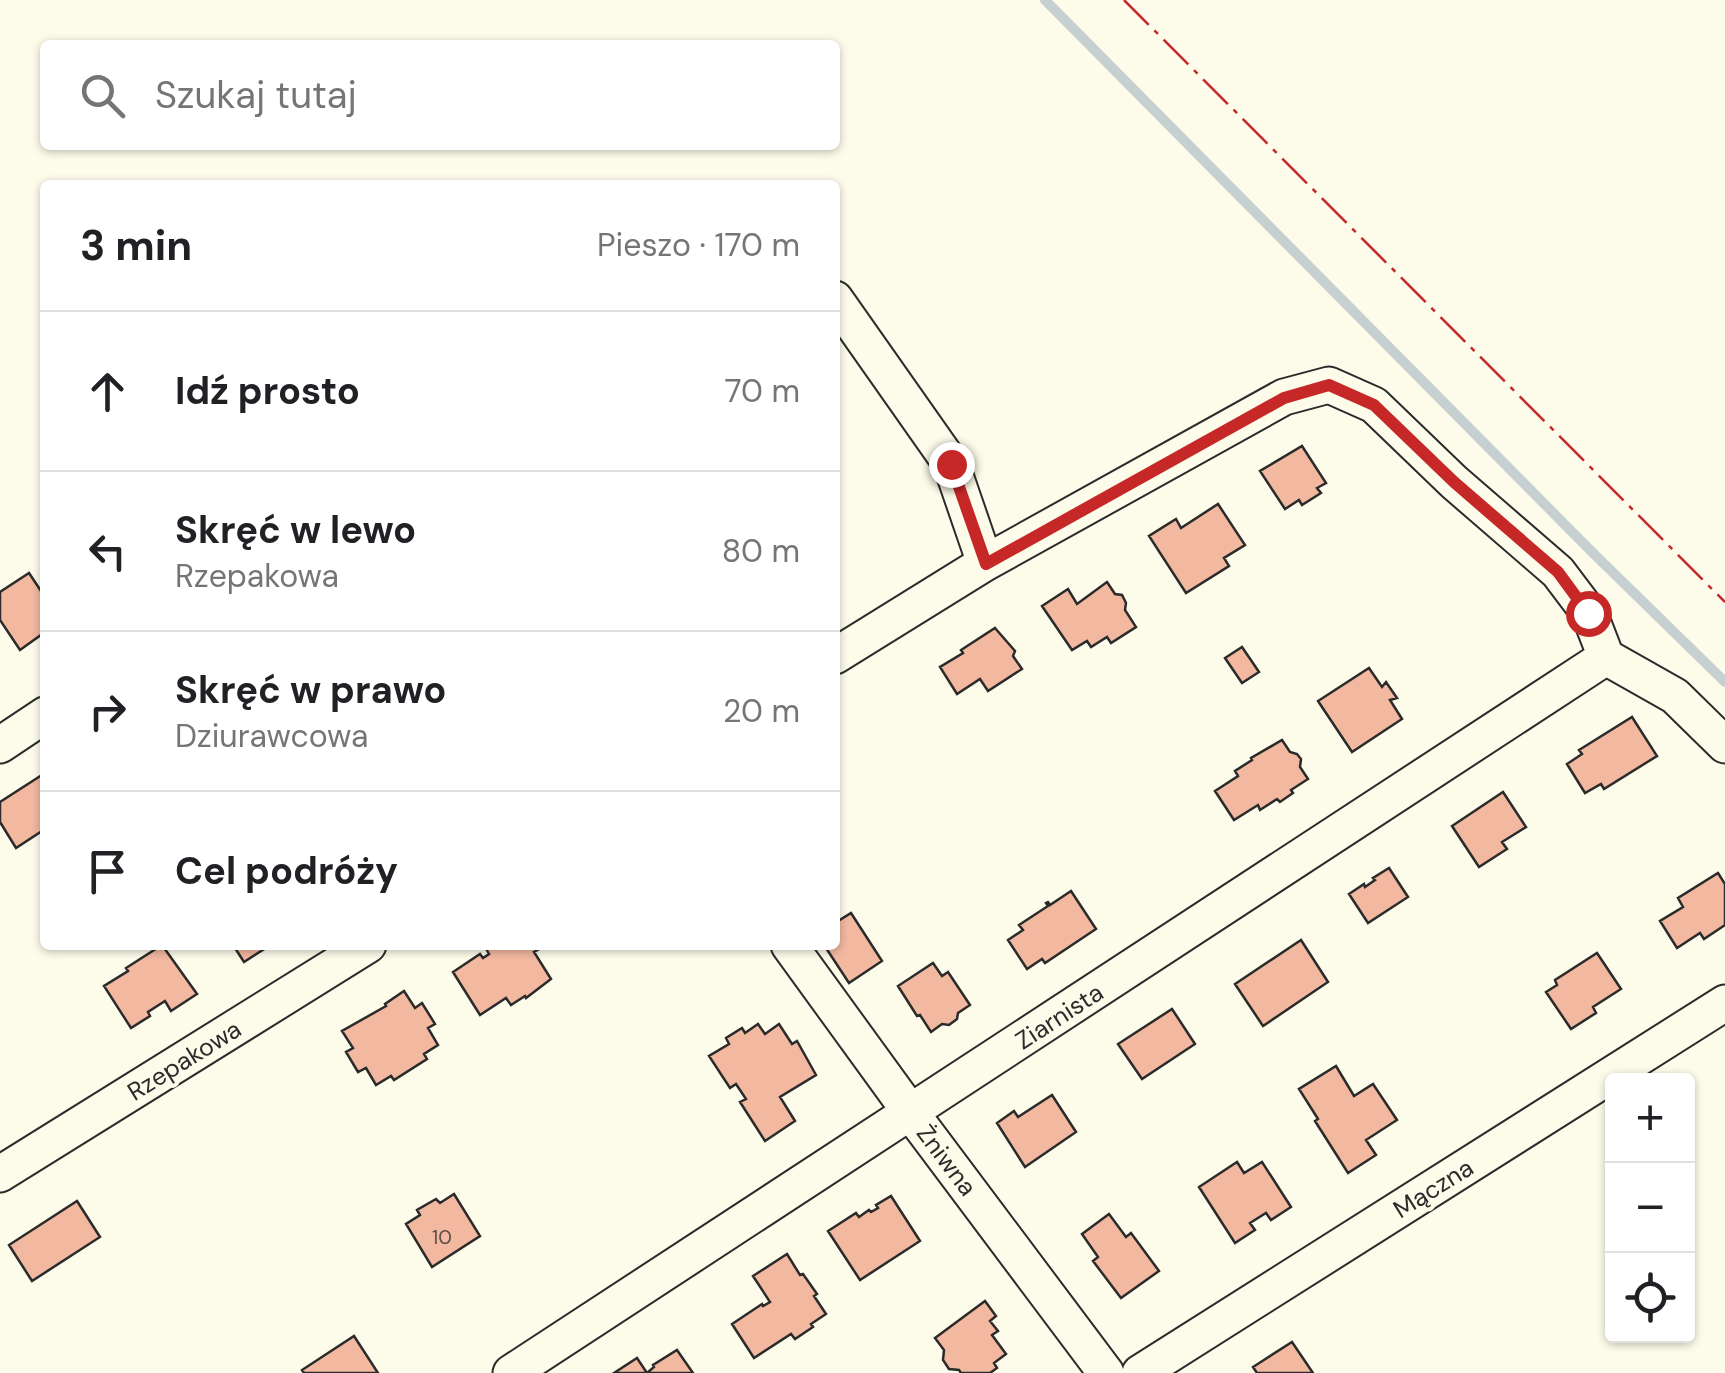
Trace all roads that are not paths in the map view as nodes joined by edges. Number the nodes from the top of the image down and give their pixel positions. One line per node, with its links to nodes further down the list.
1 (840, 306): 2 (street)
2 (986, 564): 3 (street); 4 (street)
3 (840, 653)
4 (1606, 657): 7 (street); 11 (street, Ziarnista)
5 (40, 718): 6 (street)
6 (0, 745)
7 (1725, 745)
8 (360, 950): 12 (street, Rzepakowa)
9 (793, 950): 11 (street, Żniwna)
10 (1725, 1003): 15 (street, Mączna)
11 (911, 1113): 13 (street, Ziarnista); 14 (street, Żniwna)
12 (0, 1174)
13 (511, 1373)
14 (1106, 1373)
15 (1140, 1373)

